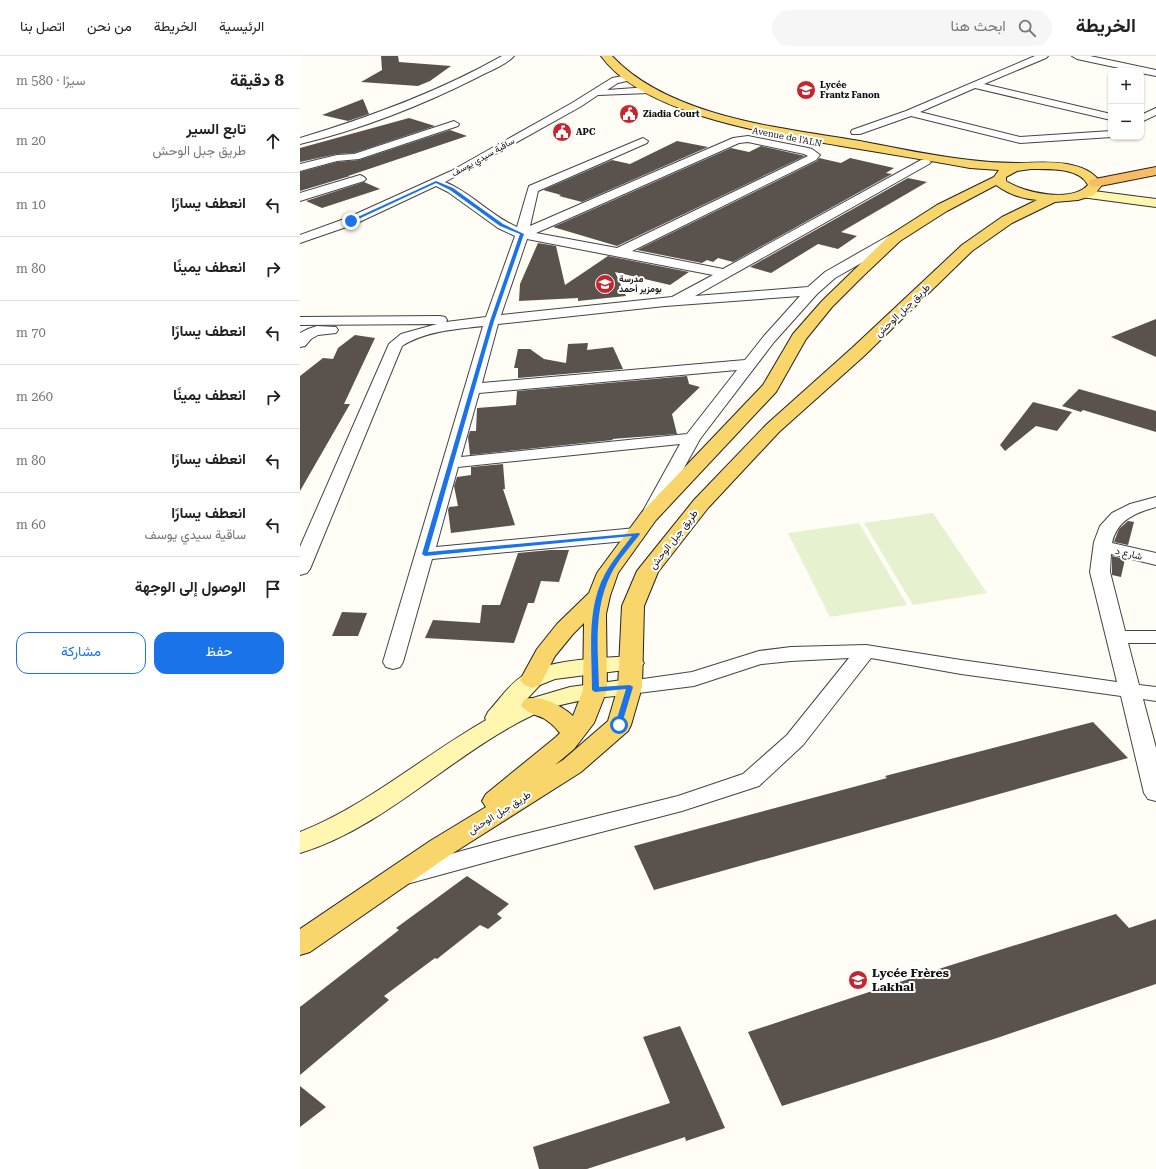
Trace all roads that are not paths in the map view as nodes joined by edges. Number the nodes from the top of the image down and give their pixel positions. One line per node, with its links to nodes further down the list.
1 (509, 56): 21 (street)
2 (1043, 56): 8 (street)
3 (1077, 56): 5 (street)
4 (601, 63): 6 (main road); 7 (main road, Avenue de l'ALN)
5 (1156, 73)
6 (628, 78): 7 (street, ساقية سيدي يوسف); 9 (main road)
7 (615, 80): 10 (main road, Avenue de l'ALN); 11 (street, ساقية سيدي يوسف)
8 (974, 85): 13 (street); 14 (street)
9 (649, 90): 10 (street, ساقية سيدي يوسف); 24 (main road)
10 (635, 92): 11 (street, ساقية سيدي يوسف); 19 (main road, Avenue de l'ALN)
11 (594, 94): 29 (street, ساقية سيدي يوسف)
12 (1156, 111): 15 (street)
13 (910, 113): 17 (street); 18 (street)
14 (1108, 116)
15 (1144, 117)
16 (454, 124): 25 (street)
17 (856, 132)
18 (1108, 134)
19 (787, 138): 22 (street); 23 (main road, Avenue de l'ALN)
20 (643, 140): 35 (street)
21 (300, 141)
22 (777, 145): 35 (street); 38 (street)
23 (925, 162): 27 (main road, Avenue de l'ALN); 39 (street)
24 (1019, 166): 27 (main road); 30 (main road)
25 (300, 168)
26 (1156, 171): 30 (highway)
27 (999, 177): 32 (main road); 36 (main road)
28 (360, 179): 31 (street)
29 (436, 182): 35 (street); 37 (street, ساقية سيدي يوسف)
30 (1092, 187): 32 (main road); 33 (main road); 34 (main road)
31 (300, 197)
32 (1053, 198): 61 (main road, طريق جبل الوحش)
33 (1156, 198)
34 (1156, 203)
35 (522, 234): 38 (street); 43 (street)
36 (895, 238): 40 (street); 51 (main road)
37 (300, 239)
38 (620, 252): 39 (street)
39 (725, 272): 41 (street)
40 (812, 291): 41 (street); 46 (street)
41 (672, 302): 43 (street)
42 (300, 321): 43 (street)
43 (492, 321): 44 (street); 47 (street)
44 (435, 329): 45 (street); 55 (street)
45 (300, 342)
46 (749, 364): 47 (street); 48 (street)
47 (472, 388): 49 (street)
48 (692, 438): 49 (street); 51 (street)
49 (451, 463): 53 (street)
50 (1156, 502): 52 (street)
51 (643, 525): 53 (street); 56 (main road)
52 (1103, 547): 54 (street, شارع د); 58 (street)
53 (425, 554): 60 (street)
54 (1156, 559)
55 (300, 569)
56 (599, 596): 62 (main road); 63 (main road)
57 (1156, 636): 58 (street)
58 (1117, 637): 66 (street)
59 (866, 651): 64 (street); 66 (street); 74 (street)
60 (393, 662)
61 (632, 663): 62 (main road); 64 (main road, طريق جبل الوحش)
62 (594, 666): 63 (main road); 65 (main road)
63 (532, 680): 69 (main road)
64 (630, 687): 65 (main road); 73 (main road, طريق جبل الوحش)
65 (595, 690): 68 (main road); 70 (main road)
66 (1130, 690): 67 (street); 71 (street)
67 (1156, 694)
68 (533, 705): 69 (main road); 70 (main road)
69 (485, 731): 72 (main road)
70 (573, 733): 73 (main road)
71 (1156, 793)
72 (300, 844)
73 (440, 848): 74 (main road, طريق جبل الوحش)
74 (396, 878): 75 (main road, طريق جبل الوحش)
75 (300, 944)

